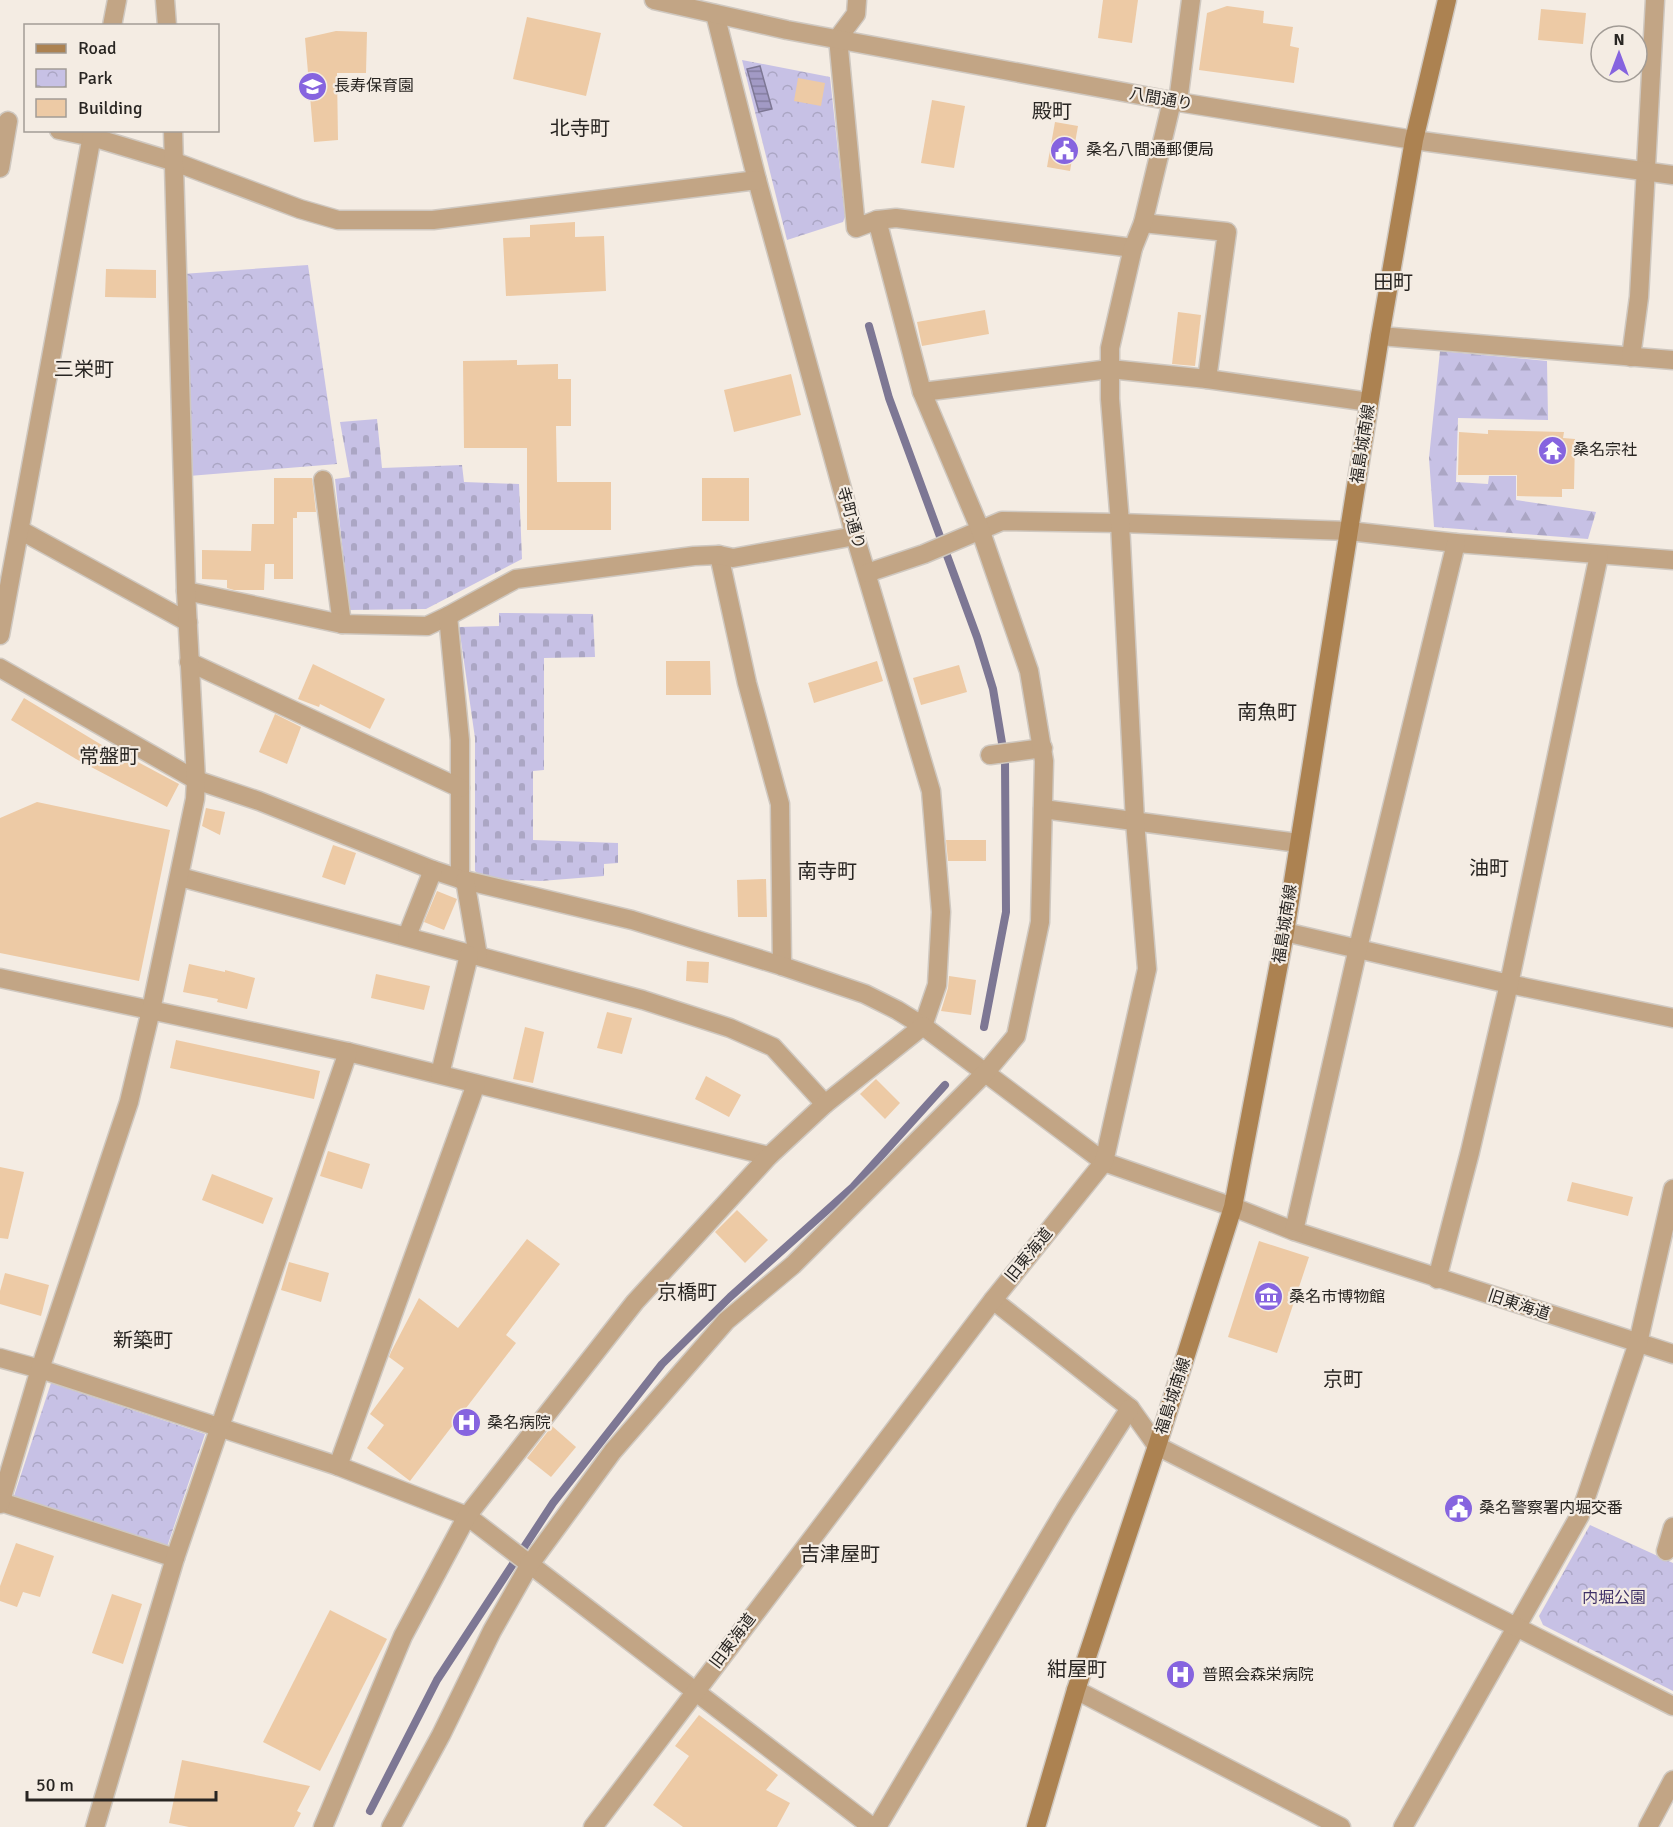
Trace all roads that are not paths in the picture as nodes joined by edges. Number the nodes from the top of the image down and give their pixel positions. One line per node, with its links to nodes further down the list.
1 (117, 0): 9 (street)
2 (165, 0): 10 (street)
3 (654, 0): 8 (street, 八間通り)
4 (857, 0): 11 (street)
5 (1191, 0): 12 (street)
6 (1447, 0): 17 (main road, 福島城南線)
7 (1655, 0): 20 (street)
8 (713, 7): 11 (street, 八間通り); 22 (street, 寺町通り)
9 (112, 24)
10 (167, 24)
11 (838, 38): 12 (street, 八間通り); 23 (street)
12 (1175, 102): 17 (street, 八間通り); 24 (street)
13 (11, 122): 19 (street)
14 (75, 132): 16 (street)
15 (173, 132): 18 (street)
16 (92, 134): 18 (street); 35 (street)
17 (1414, 140): 20 (street, 八間通り); 26 (main road, 福島城南線)
18 (175, 162): 22 (street); 44 (street)
19 (0, 168)
20 (1645, 172): 21 (street, 八間通り); 27 (street)
21 (1673, 175)
22 (757, 180): 38 (street, 寺町通り)
23 (877, 220): 25 (street); 31 (street)
24 (1143, 223): 25 (street); 30 (street)
25 (1133, 248): 29 (street)
26 (1380, 336): 27 (street); 32 (main road, 福島城南線)
27 (1631, 357): 28 (street)
28 (1673, 360)
29 (1110, 369): 30 (street); 31 (street); 34 (street)
30 (1207, 379): 32 (street)
31 (922, 392): 37 (street)
32 (1369, 402): 36 (main road, 福島城南線)
33 (323, 480): 47 (street)
34 (1120, 523): 36 (street); 37 (street); 56 (street)
35 (20, 530): 46 (street); 48 (street)
36 (1349, 531): 39 (street); 57 (main road, 福島城南線)
37 (975, 532): 43 (street); 51 (street)
38 (855, 536): 40 (street); 43 (street, 寺町通り)
39 (1456, 543): 41 (street); 63 (street)
40 (719, 555): 45 (street); 65 (street)
41 (1599, 555): 42 (street); 67 (street)
42 (1673, 560)
43 (867, 573): 70 (street, 寺町通り)
44 (186, 591): 46 (street); 47 (street)
45 (448, 616): 47 (street); 54 (street)
46 (188, 622): 49 (street)
47 (342, 624)
48 (0, 635)
49 (189, 662): 53 (street); 54 (street)
50 (0, 668): 53 (street)
51 (1043, 748): 52 (street); 55 (street)
52 (990, 755)
53 (196, 780): 58 (street); 59 (street)
54 (460, 788): 60 (street)
55 (1044, 809): 56 (street); 72 (street)
56 (1135, 821): 57 (street); 77 (street)
57 (1298, 843): 61 (main road, 福島城南線)
58 (433, 870): 60 (street); 62 (street)
59 (180, 877): 62 (street); 68 (street)
60 (462, 879): 64 (street); 65 (street)
61 (1285, 932): 63 (street); 79 (main road, 福島城南線)
62 (407, 936): 64 (street)
63 (1358, 948): 67 (street); 80 (street)
64 (473, 955): 73 (street); 75 (street)
65 (782, 966): 70 (street)
66 (0, 978): 68 (street)
67 (1509, 984): 69 (street); 81 (street)
68 (151, 1010): 71 (street); 86 (street)
69 (1673, 1018)
70 (923, 1026): 72 (street); 75 (street)
71 (348, 1052): 73 (street); 88 (street)
72 (985, 1073): 77 (street); 96 (street)
73 (440, 1074): 74 (street)
74 (476, 1084): 76 (street); 90 (street)
75 (825, 1104): 76 (street)
76 (769, 1156): 92 (street)
77 (1104, 1162): 79 (street, 旧東海道); 82 (street, 旧東海道)
78 (1673, 1189): 83 (street)
79 (1233, 1208): 80 (street, 旧東海道); 89 (main road, 福島城南線)
80 (1294, 1231): 81 (street, 旧東海道)
81 (1437, 1279): 83 (street, 旧東海道)
82 (993, 1300): 87 (street); 98 (street, 旧東海道)
83 (1638, 1343): 84 (street, 旧東海道); 97 (street)
84 (1673, 1354)
85 (0, 1358): 86 (street)
86 (40, 1369): 88 (street); 91 (street)
87 (1130, 1408): 89 (street); 106 (street)
88 (219, 1428): 90 (street); 95 (street)
89 (1157, 1446): 97 (street); 99 (main road, 福島城南線)
90 (338, 1466): 92 (street)
91 (0, 1503): 95 (street)
92 (467, 1516): 96 (street); 103 (street)
93 (1673, 1527): 94 (street)
94 (1666, 1551)
95 (176, 1558): 102 (street)
96 (530, 1564): 98 (street); 104 (street)
97 (1516, 1626): 100 (street); 109 (street)
98 (695, 1690): 105 (street, 旧東海道); 106 (street)
99 (1076, 1690): 107 (main road, 福島城南線); 108 (street)
100 (1673, 1706)
101 (1673, 1780): 110 (street)
102 (95, 1827)
103 (324, 1827)
104 (391, 1827)
105 (592, 1827)
106 (874, 1827)
107 (1036, 1827)
108 (1341, 1827)
109 (1403, 1827)
110 (1647, 1827)

